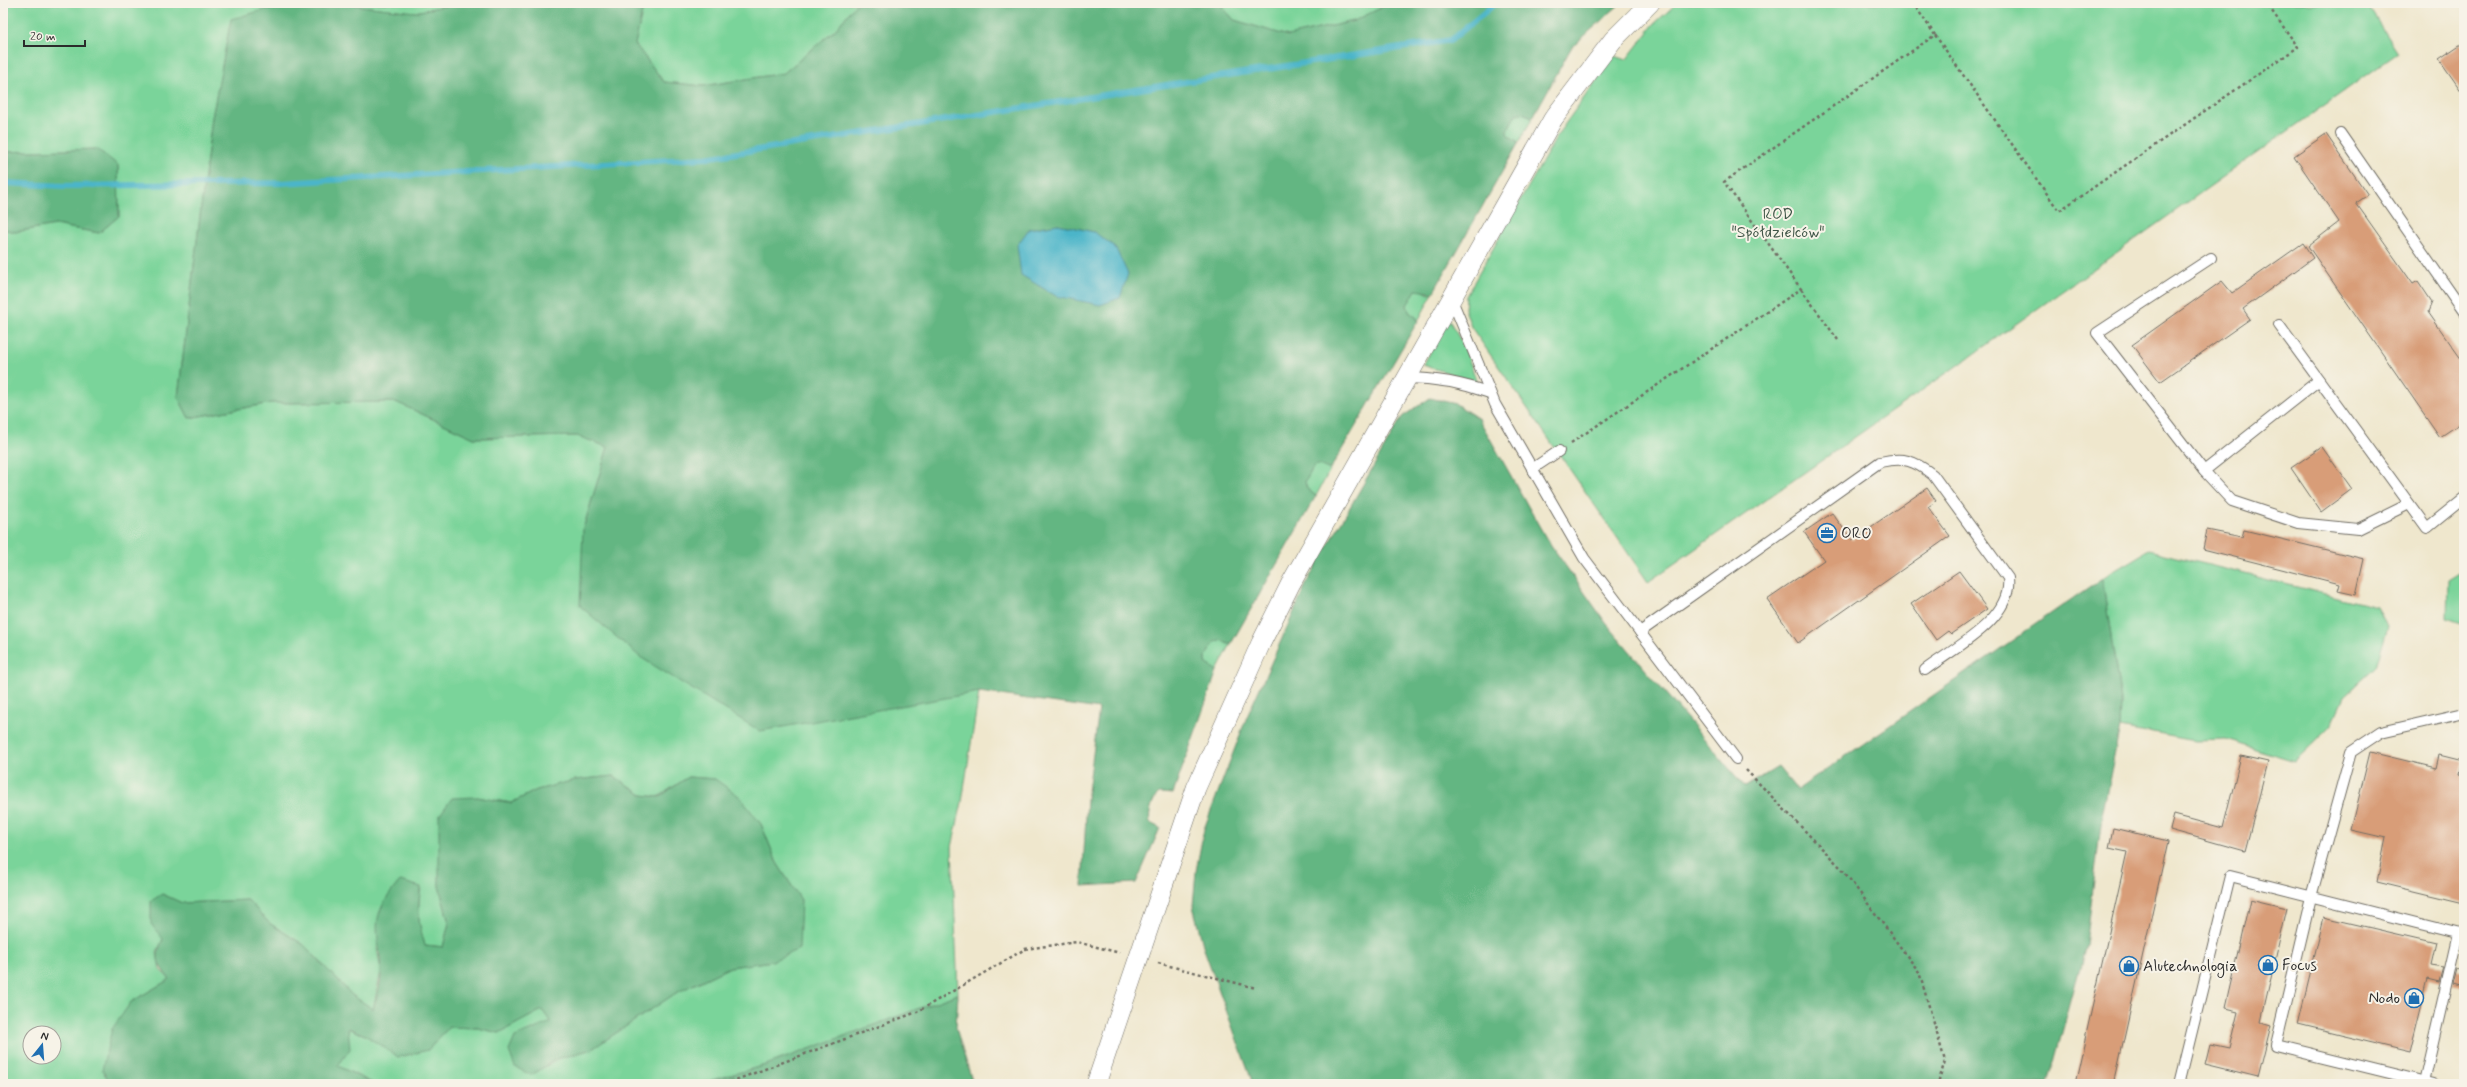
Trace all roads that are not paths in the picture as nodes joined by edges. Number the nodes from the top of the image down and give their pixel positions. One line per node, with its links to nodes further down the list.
1 (1650, 3): 4 (street)
2 (2340, 133): 5 (lane)
3 (2211, 258): 12 (lane)
4 (1452, 300): 7 (street); 9 (lane)
5 (2464, 312)
6 (2279, 324): 8 (lane)
7 (1407, 378): 9 (lane); 22 (street)
8 (2319, 380): 12 (lane); 14 (lane)
9 (1490, 393): 11 (lane)
10 (1559, 451): 11 (lane)
11 (1532, 469): 15 (lane)
12 (2204, 471): 14 (lane)
13 (2464, 498): 14 (lane)
14 (2409, 504)
15 (1640, 632): 16 (lane); 18 (lane)
16 (1925, 670)
17 (2464, 713): 19 (lane)
18 (1736, 759)
19 (2311, 896): 20 (lane); 21 (lane); 23 (lane)
20 (2461, 934): 21 (lane)
21 (2429, 1083)
22 (1096, 1084)
23 (2179, 1084)

